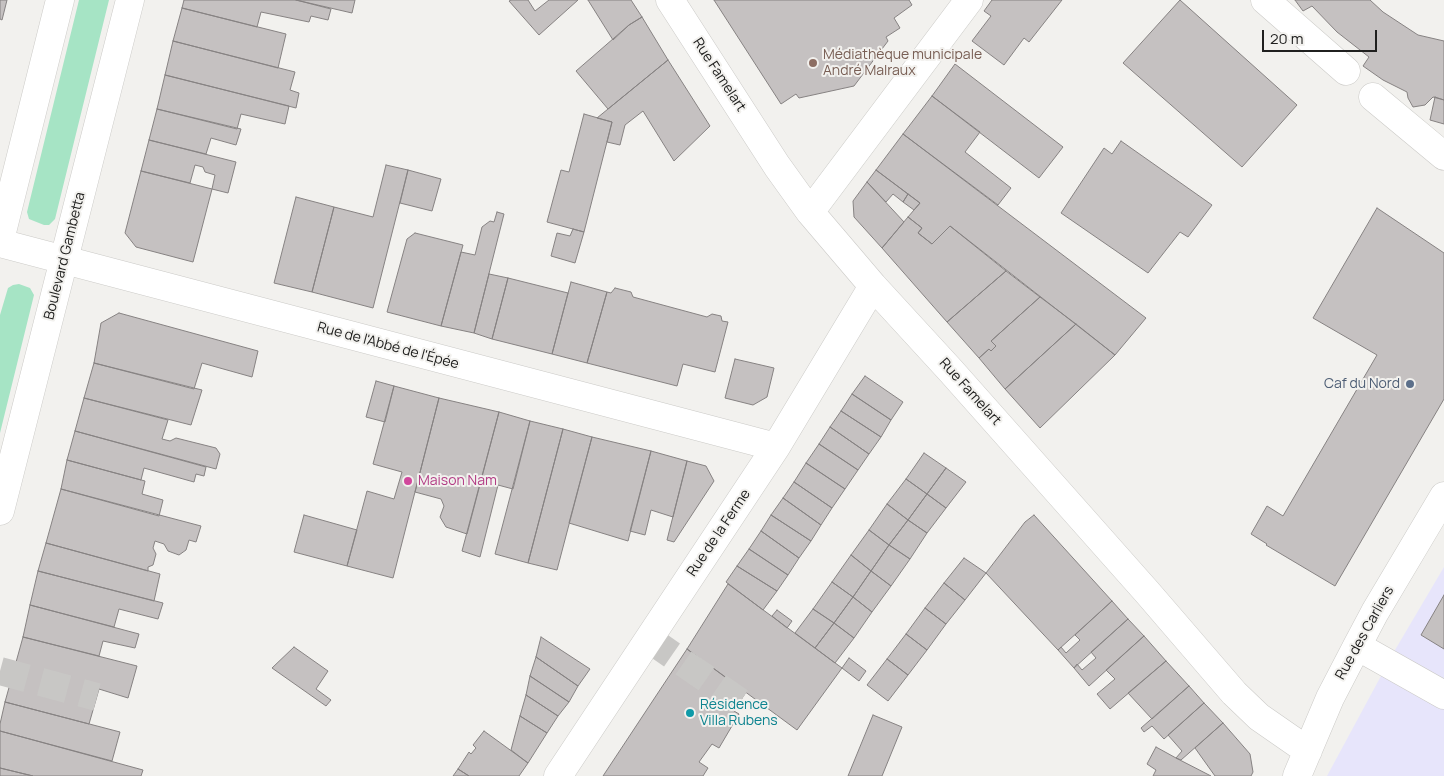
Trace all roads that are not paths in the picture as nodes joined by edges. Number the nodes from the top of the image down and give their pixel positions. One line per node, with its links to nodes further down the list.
1 (60, 0): 10 (street)
2 (130, 0): 11 (street, Boulevard Gambetta)
3 (670, 0): 9 (street, Rue Famelart)
4 (969, 0): 9 (street)
5 (1265, 0): 6 (street)
6 (1346, 71)
7 (1373, 97): 8 (street)
8 (1444, 156)
9 (810, 212): 12 (street, Rue Famelart)
10 (0, 241): 11 (street, Rue de l'Abbé de l'Épée)
11 (64, 260): 13 (street, Rue de l'Abbé de l'Épée); 15 (street, Boulevard Gambetta)
12 (873, 286): 13 (street, Rue de la Ferme); 18 (street, Rue Famelart)
13 (776, 447): 19 (street, Rue de la Ferme)
14 (1444, 496): 16 (street, Rue des Carliers)
15 (0, 511)
16 (1357, 646): 17 (street); 18 (street, Rue des Carliers)
17 (1444, 695)
18 (1308, 751): 20 (street, Rue des Carliers)
19 (558, 776)
20 (1297, 776)

